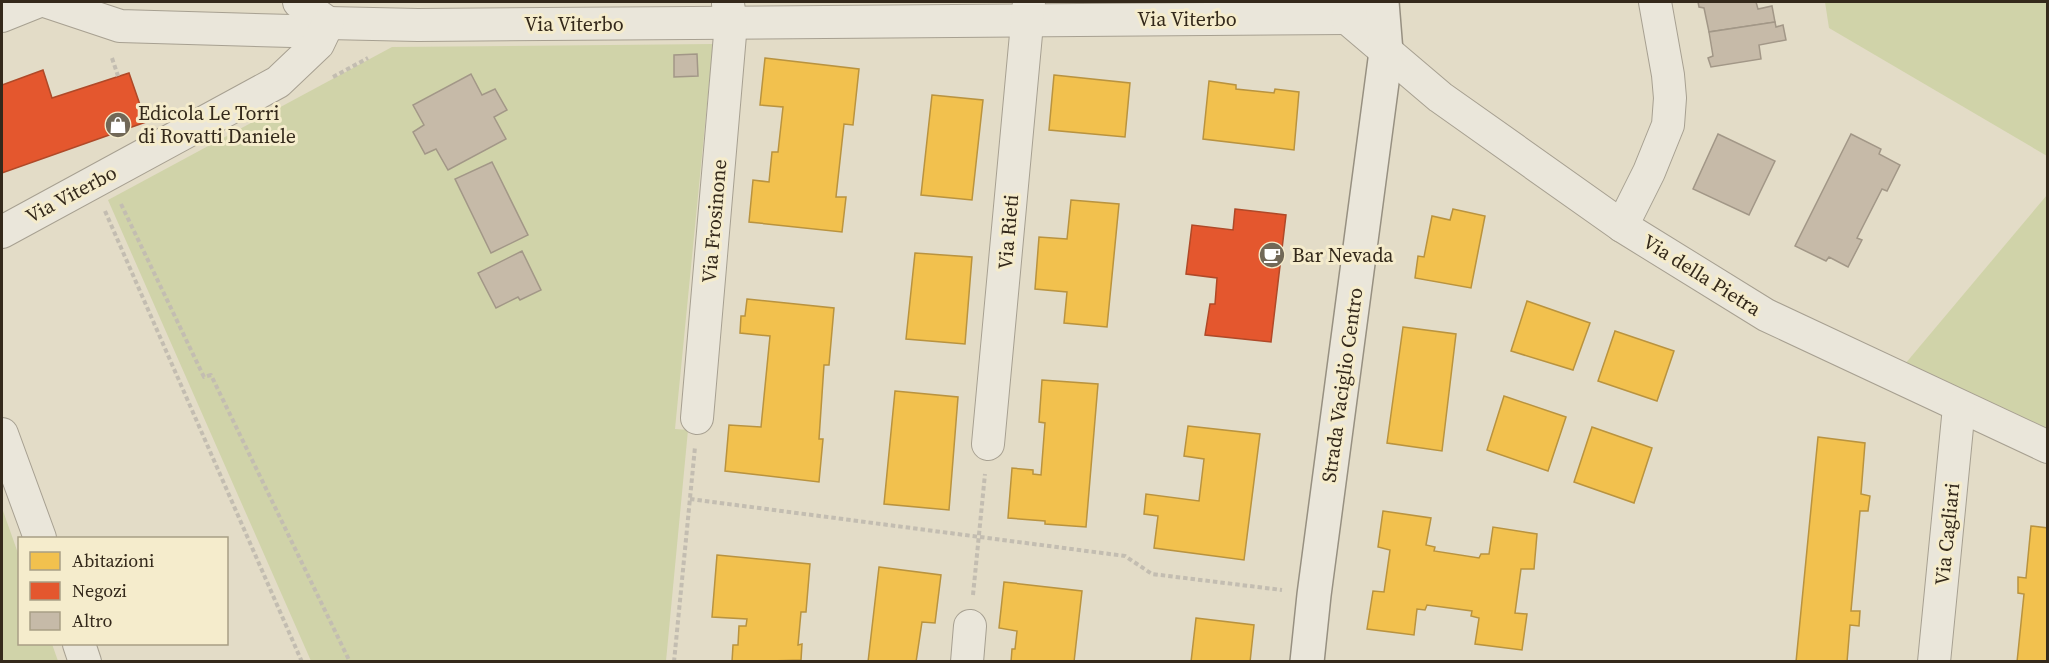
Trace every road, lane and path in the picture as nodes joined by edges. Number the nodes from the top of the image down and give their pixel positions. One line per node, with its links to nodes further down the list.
1 (37, 2): 10 (street)
2 (48, 2): 11 (street)
3 (299, 2): 11 (street)
4 (1382, 2): 12 (street, Strada Vaciglio Centro)
5 (1655, 2): 19 (street)
6 (1357, 10): 7 (street, Via Viterbo); 12 (street, Via Viterbo)
7 (1028, 11): 8 (street, Via Viterbo); 24 (street, Via Rieti)
8 (729, 12): 9 (street, Via Viterbo); 22 (street, Via Frosinone)
9 (418, 13): 11 (street, Via Viterbo)
10 (2, 16)
11 (328, 23): 20 (street, Via Viterbo)
12 (1386, 52): 19 (street, Via della Pietra); 29 (street, Strada Vaciglio Centro)
13 (374, 55): 16 (path)
14 (112, 57): 15 (path)
15 (118, 76)
16 (332, 77)
17 (117, 195): 34 (path)
18 (101, 200): 33 (path)
19 (1622, 226): 21 (street, Via della Pietra)
20 (2, 232)
21 (1959, 407): 25 (street, Via della Pietra); 38 (street, Via Cagliari)
22 (698, 418): 26 (path)
23 (2, 434): 27 (street)
24 (988, 444): 28 (path)
25 (2048, 447)
26 (690, 499): 28 (path); 35 (path)
27 (40, 537)
28 (979, 537): 29 (path); 30 (path)
29 (1314, 595): 37 (street, Strada Vaciglio Centro)
30 (970, 626): 36 (street)
31 (79, 645): 32 (street)
32 (85, 662)
33 (302, 662)
34 (350, 662)
35 (674, 662)
36 (967, 662)
37 (1307, 662)
38 (1934, 662)

